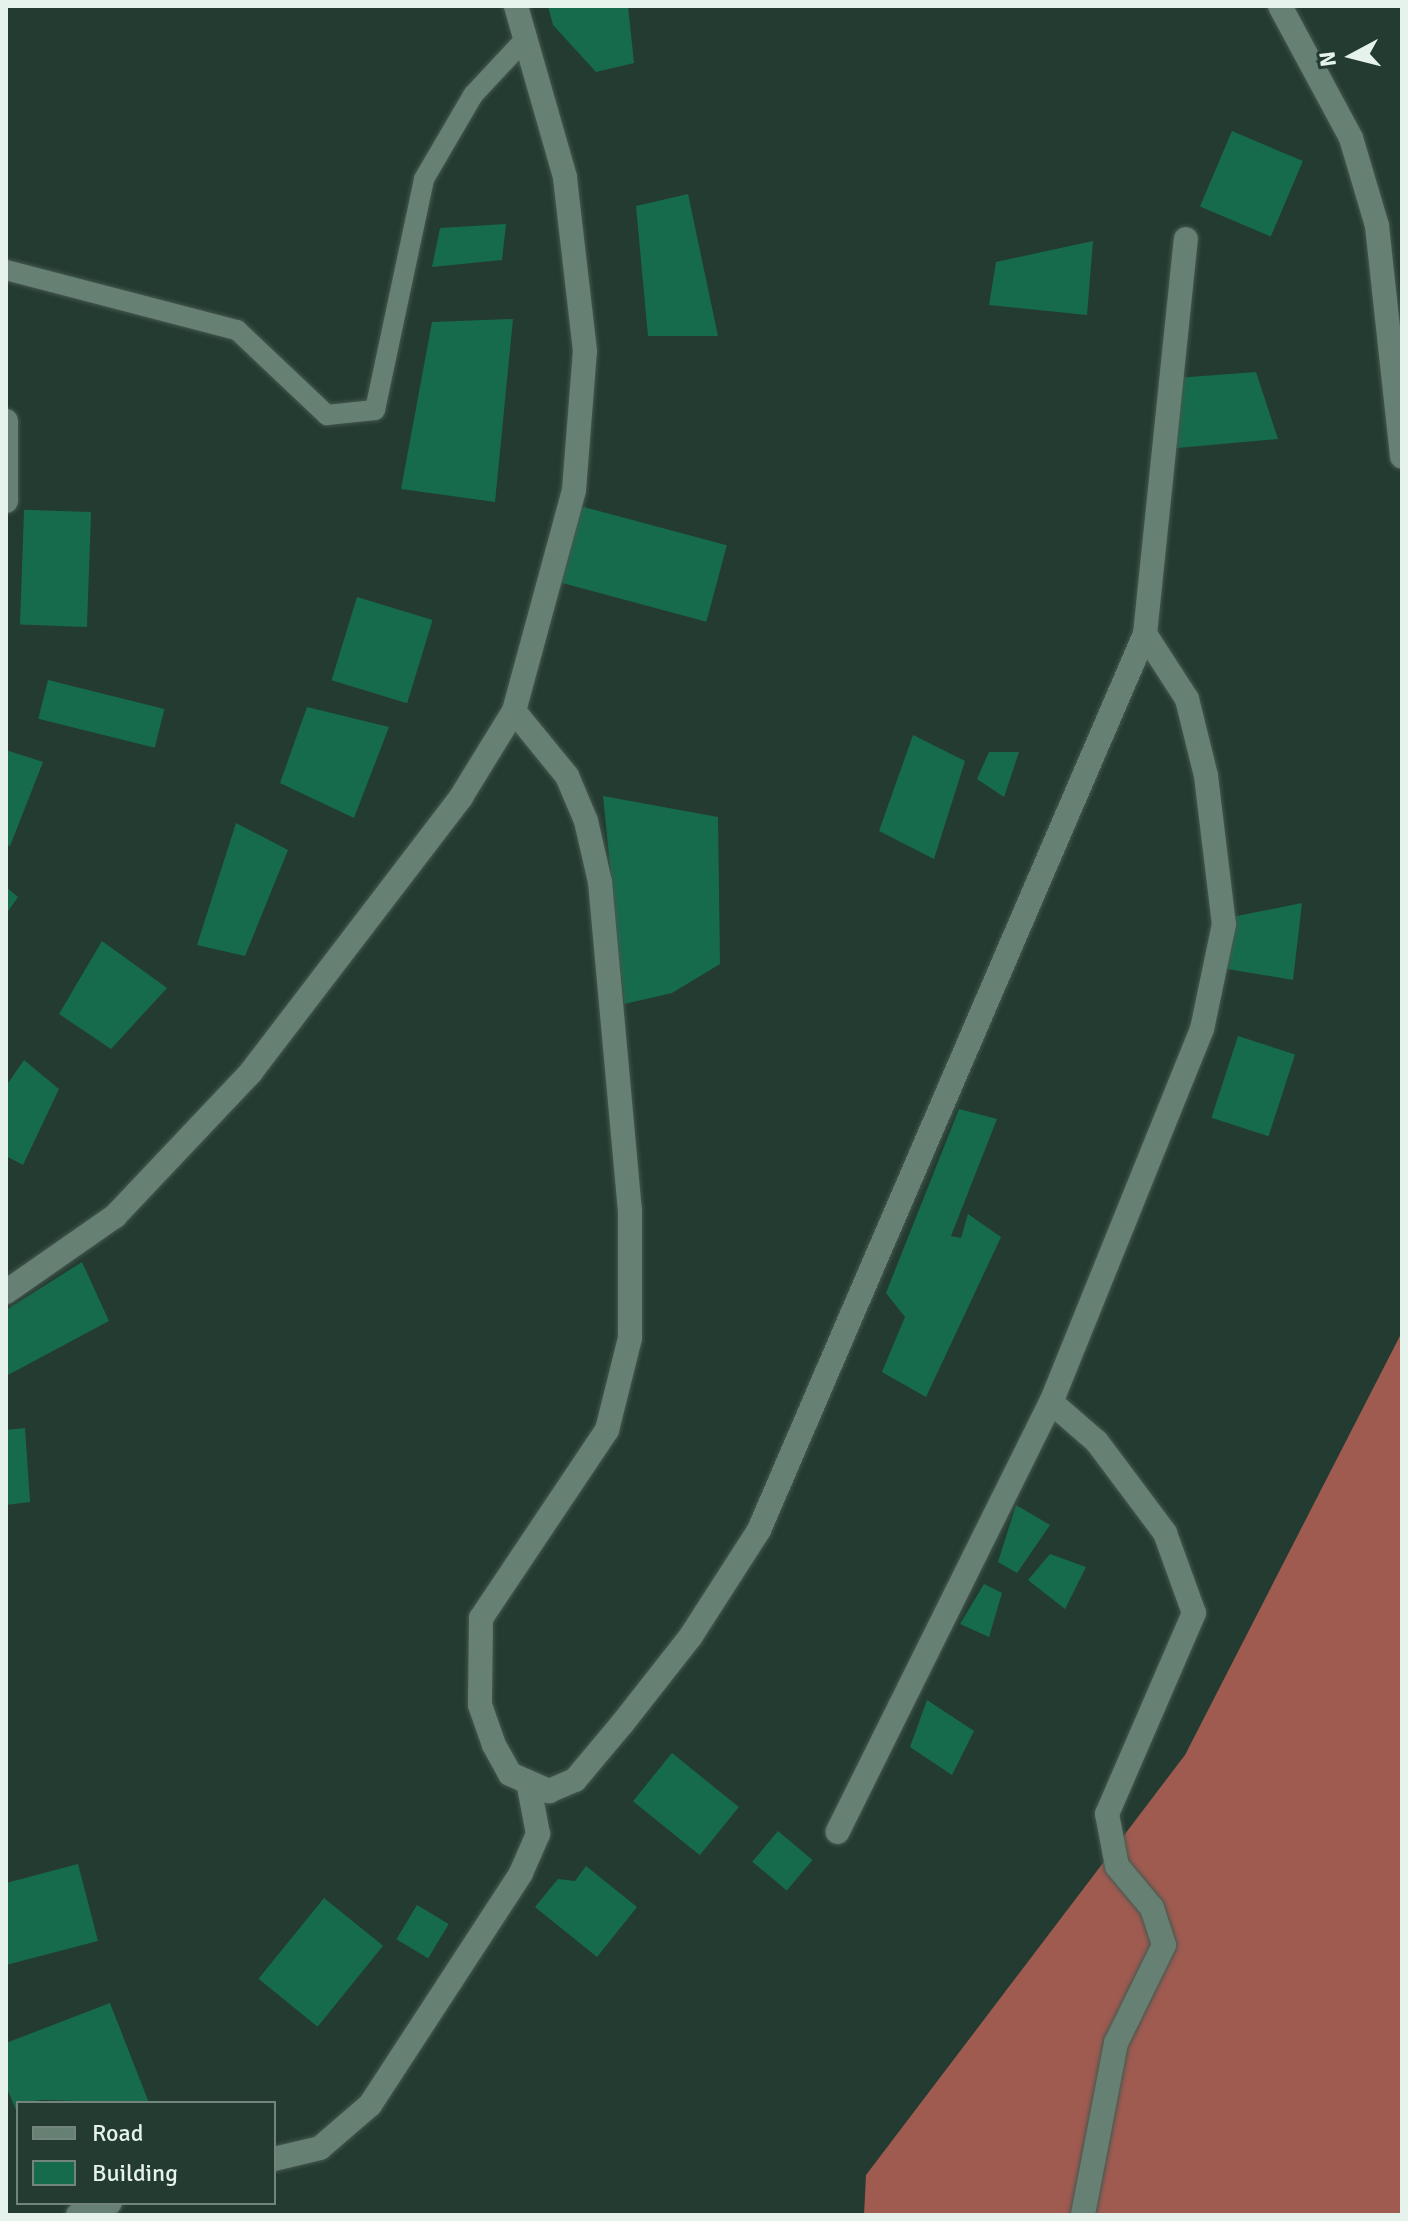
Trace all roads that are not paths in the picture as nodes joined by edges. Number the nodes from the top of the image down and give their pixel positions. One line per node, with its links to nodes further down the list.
1 (516, 6): 3 (street)
2 (1280, 6): 7 (street)
3 (527, 37): 5 (lane); 10 (street)
4 (1186, 239): 9 (street)
5 (6, 270)
6 (6, 421): 8 (street)
7 (1402, 457)
8 (6, 501)
9 (1145, 634): 12 (street); 13 (street)
10 (514, 711): 11 (street); 13 (street)
11 (6, 1292)
12 (1051, 1402): 14 (street); 18 (street)
13 (529, 1787): 15 (street)
14 (838, 1832)
15 (276, 2159)
16 (105, 2205): 17 (street)
17 (78, 2215)
18 (1083, 2215)

